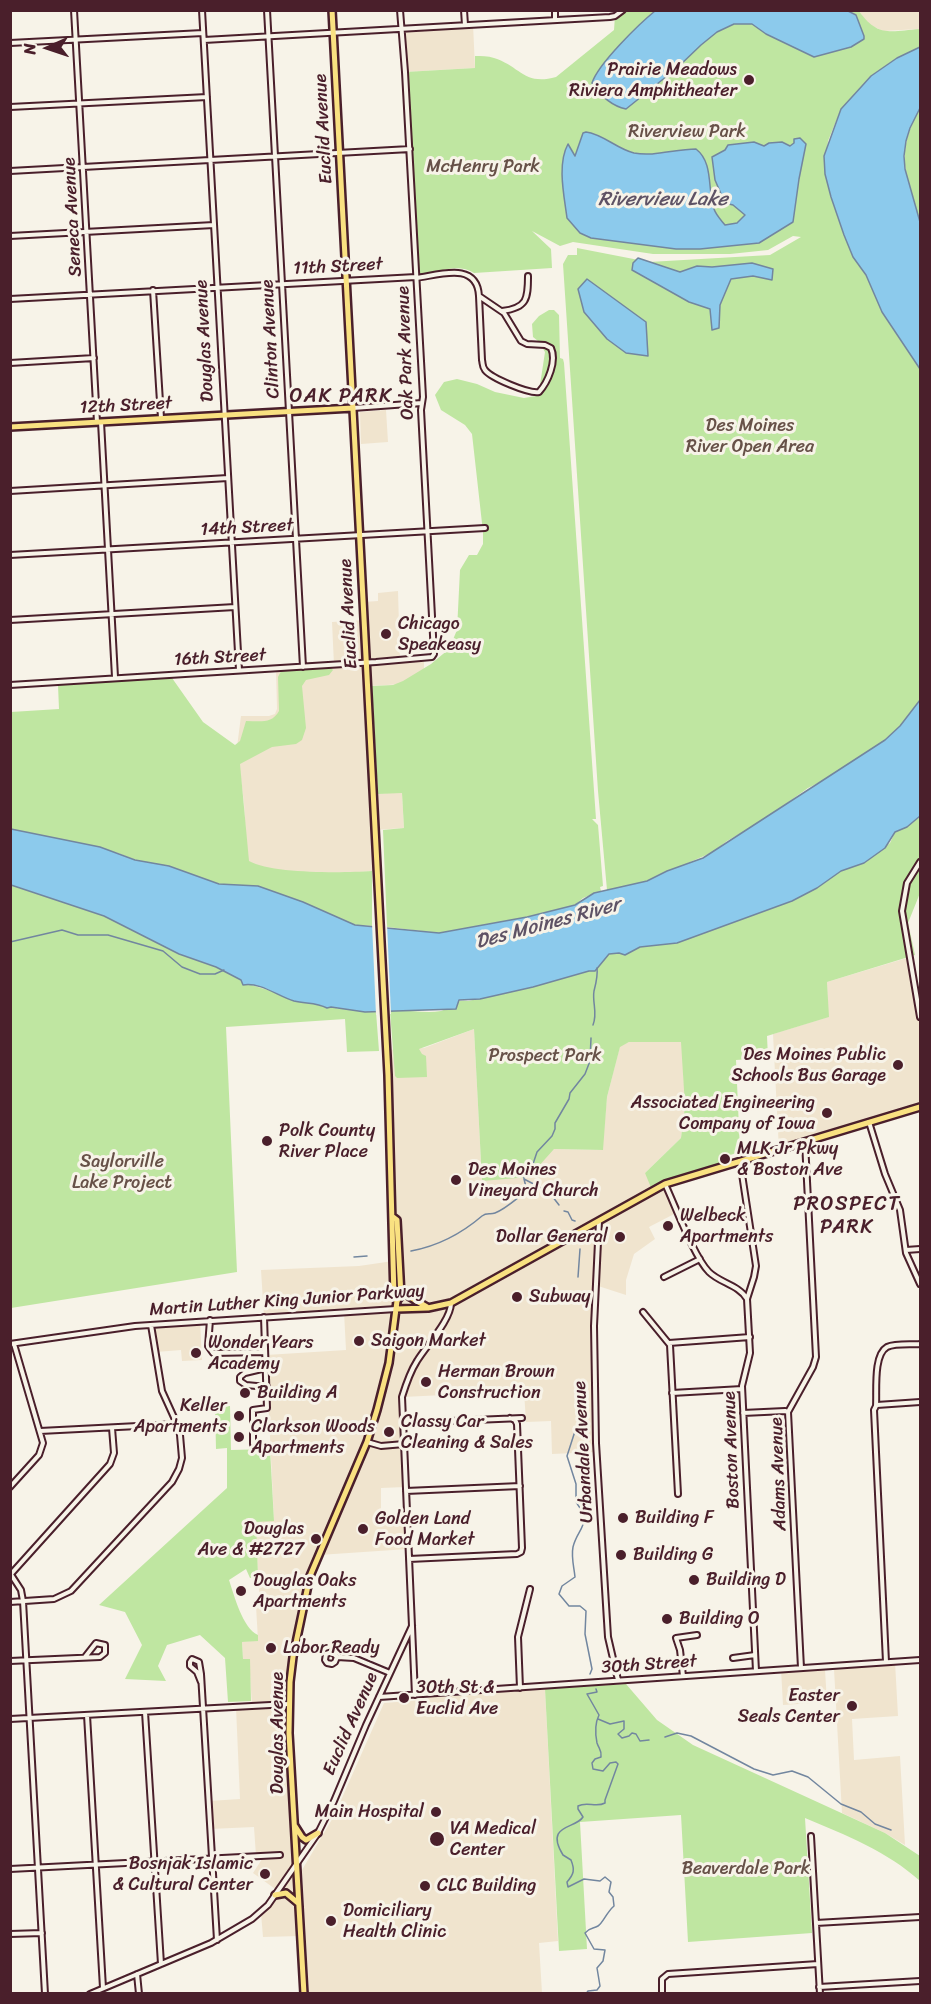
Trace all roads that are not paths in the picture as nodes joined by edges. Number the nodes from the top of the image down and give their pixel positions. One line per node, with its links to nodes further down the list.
1 (75, 10): 15 (street, Seneca Avenue)
2 (202, 10): 13 (street, Douglas Avenue)
3 (267, 10): 14 (street, Clinton Avenue)
4 (332, 10): 12 (main road, Euclid Avenue)
5 (400, 10): 11 (street, Oak Park Avenue)
6 (464, 10): 10 (street)
7 (555, 10): 9 (street)
8 (623, 10): 9 (street)
9 (555, 20): 10 (street)
10 (465, 25): 11 (street)
11 (401, 28): 12 (street); 21 (street, Oak Park Avenue)
12 (334, 32): 14 (street); 22 (main road, Euclid Avenue)
13 (203, 33): 15 (street); 16 (street, Douglas Avenue)
14 (268, 36): 16 (street); 23 (street, Clinton Avenue)
15 (76, 40): 17 (street); 19 (street, Seneca Avenue)
16 (204, 40): 18 (street, Douglas Avenue)
17 (10, 43)
18 (207, 96): 19 (street); 24 (street, Douglas Avenue)
19 (80, 104): 20 (street); 25 (street, Seneca Avenue)
20 (10, 107)
21 (410, 149): 22 (street); 31 (street, Oak Park Avenue)
22 (340, 152): 23 (street); 32 (main road, Euclid Avenue)
23 (275, 156): 24 (street); 33 (street, Clinton Avenue)
24 (210, 159): 25 (street); 27 (street, Douglas Avenue)
25 (83, 167): 26 (street); 28 (street, Seneca Avenue)
26 (10, 171)
27 (214, 225): 28 (street); 34 (street, Douglas Avenue)
28 (87, 232): 29 (street); 36 (street, Seneca Avenue)
29 (10, 236)
30 (528, 276): 39 (street)
31 (416, 278): 32 (street, 11th Street); 37 (street, 11th Street); 42 (street, Oak Park Avenue)
32 (348, 280): 33 (street, 11th Street); 43 (main road, Euclid Avenue)
33 (282, 283): 34 (street, 11th Street); 44 (street, Clinton Avenue)
34 (217, 287): 35 (street, 11th Street); 45 (street, Douglas Avenue)
35 (153, 291): 36 (street, 11th Street); 46 (street)
36 (91, 294): 38 (street, 11th Street); 40 (street, Seneca Avenue)
37 (479, 296): 39 (street); 39 (street)
38 (10, 299)
39 (502, 310)
40 (94, 358): 41 (street); 47 (street, Seneca Avenue)
41 (10, 363)
42 (422, 403): 43 (street, 12th Street); 53 (street, Oak Park Avenue)
43 (353, 408): 44 (main road, 12th Street); 54 (main road, Euclid Avenue)
44 (288, 411): 45 (main road, 12th Street); 55 (street, Clinton Avenue)
45 (225, 415): 46 (main road, 12th Street); 49 (street, Douglas Avenue)
46 (161, 418): 47 (main road, 12th Street)
47 (99, 422): 48 (main road, 12th Street); 50 (street, Seneca Avenue)
48 (10, 427)
49 (228, 478): 50 (street); 56 (street, Douglas Avenue)
50 (104, 486): 51 (street); 57 (street, Seneca Avenue)
51 (10, 491)
52 (485, 528): 53 (street, 14th Street)
53 (428, 531): 54 (street, 14th Street); 62 (street, Oak Park Avenue)
54 (360, 535): 55 (street, 14th Street); 63 (main road, Euclid Avenue)
55 (295, 539): 56 (street, 14th Street); 64 (street, Clinton Avenue)
56 (232, 542): 57 (street, 14th Street); 59 (street, Douglas Avenue)
57 (108, 549): 58 (street, 14th Street); 60 (street, Seneca Avenue)
58 (10, 555)
59 (235, 607): 60 (street); 65 (street, Douglas Avenue)
60 (111, 614): 61 (street); 66 (street, Seneca Avenue)
61 (10, 620)
62 (432, 657): 63 (street, 16th Street)
63 (367, 663): 64 (street, 16th Street); 75 (main road, Euclid Avenue)
64 (303, 667): 65 (street, 16th Street)
65 (239, 670): 66 (street, 16th Street)
66 (115, 677): 67 (street, 16th Street)
67 (10, 685)
68 (921, 862): 69 (street)
69 (921, 1017)
70 (921, 1107): 71 (main road, Martin Luther King Junior Parkway)
71 (869, 1122): 72 (main road, Martin Luther King Junior Parkway); 78 (street)
72 (805, 1141): 73 (main road, Martin Luther King Junior Parkway); 103 (street, Adams Avenue)
73 (740, 1161): 74 (main road, Martin Luther King Junior Parkway); 83 (street, Boston Avenue)
74 (665, 1184): 76 (main road, Martin Luther King Junior Parkway); 79 (street)
75 (393, 1217): 82 (main road, Euclid Avenue); 84 (main road, Euclid Avenue)
76 (599, 1220): 85 (main road, Martin Luther King Junior Parkway); 137 (street, Urbandale Avenue)
77 (921, 1249): 78 (street)
78 (906, 1250): 81 (street)
79 (700, 1259): 80 (street); 83 (street)
80 (664, 1277)
81 (921, 1284)
82 (401, 1288): 84 (main road, Euclid Avenue); 86 (main road)
83 (747, 1299): 92 (street, Boston Avenue)
84 (397, 1301): 87 (main road, Euclid Avenue)
85 (452, 1303): 86 (main road, Martin Luther King Junior Parkway); 107 (street, Euclid Avenue)
86 (428, 1308): 87 (main road, Martin Luther King Junior Parkway)
87 (396, 1309): 89 (street, Martin Luther King Junior Parkway); 111 (main road, Douglas Avenue)
88 (643, 1312): 93 (street)
89 (264, 1317): 90 (street, Martin Luther King Junior Parkway); 96 (street)
90 (210, 1320): 91 (street, Martin Luther King Junior Parkway); 96 (street)
91 (151, 1324): 94 (street, Martin Luther King Junior Parkway); 108 (street)
92 (750, 1337): 93 (street); 99 (street, Boston Avenue)
93 (669, 1343): 100 (street)
94 (12, 1344): 110 (street)
95 (921, 1344): 102 (street)
96 (266, 1352): 97 (street)
97 (266, 1368): 98 (street); 98 (street)
98 (267, 1387): 112 (street)
99 (742, 1389): 100 (street); 104 (street, Boston Avenue)
100 (672, 1393): 117 (street)
101 (921, 1402): 102 (street)
102 (876, 1406): 132 (street)
103 (788, 1412): 104 (street); 133 (street, Adams Avenue)
104 (743, 1413): 125 (street, Boston Avenue)
105 (510, 1418): 106 (street); 107 (street); 115 (street)
106 (522, 1418)
107 (402, 1423): 113 (street, Euclid Avenue)
108 (177, 1424): 109 (street); 121 (street)
109 (112, 1428): 110 (street); 119 (street)
110 (40, 1431): 114 (street)
111 (367, 1442): 113 (street); 142 (main road, Douglas Avenue)
112 (253, 1444)
113 (404, 1444): 116 (street, Euclid Avenue)
114 (11, 1486)
115 (520, 1486): 116 (street); 118 (street)
116 (406, 1491): 118 (street, Euclid Avenue)
117 (678, 1494)
118 (409, 1559): 123 (street, Euclid Avenue)
119 (11, 1573): 121 (street)
120 (530, 1589): 139 (street)
121 (23, 1601): 122 (street); 129 (street)
122 (10, 1602)
123 (412, 1626): 135 (street, Euclid Avenue); 140 (street, Euclid Avenue)
124 (697, 1635): 136 (street)
125 (755, 1655): 128 (street); 134 (street, Boston Avenue)
126 (85, 1657): 126 (street); 129 (street)
127 (337, 1657): 135 (street)
128 (733, 1659)
129 (26, 1660): 131 (street); 146 (street)
130 (921, 1660): 132 (street, 30th Street)
131 (10, 1661)
132 (886, 1662): 133 (street, 30th Street)
133 (801, 1668): 134 (street, 30th Street)
134 (756, 1671): 136 (street, 30th Street)
135 (390, 1672): 141 (street, Euclid Avenue)
136 (683, 1676): 137 (street, 30th Street)
137 (618, 1680): 139 (street, 30th Street)
138 (201, 1682): 138 (street); 143 (street)
139 (520, 1688): 140 (street, 30th Street)
140 (415, 1695): 141 (street, 30th Street)
141 (379, 1697): 149 (street, Euclid Avenue)
142 (290, 1704): 143 (street); 148 (main road, Douglas Avenue)
143 (203, 1709): 144 (street); 152 (street)
144 (145, 1712): 145 (street); 153 (street)
145 (87, 1715): 146 (street); 155 (street)
146 (29, 1718): 147 (street); 156 (street)
147 (10, 1719)
148 (294, 1825): 149 (main road); 154 (main road, Douglas Avenue)
149 (318, 1833): 154 (street, Euclid Avenue)
150 (811, 1836): 161 (street)
151 (280, 1855): 152 (street)
152 (212, 1858): 153 (street); 164 (street)
153 (154, 1861): 155 (street); 165 (street)
154 (296, 1864): 158 (street, Euclid Avenue); 159 (main road, Douglas Avenue)
155 (96, 1865): 156 (street); 170 (street)
156 (38, 1868): 157 (street); 162 (street)
157 (10, 1869)
158 (275, 1895): 159 (main road); 164 (street, Euclid Avenue)
159 (298, 1903): 174 (main road, Douglas Avenue)
160 (921, 1917): 161 (street)
161 (816, 1923): 166 (street)
162 (42, 1933): 163 (street); 171 (street)
163 (10, 1934)
164 (218, 1940): 165 (street, Euclid Avenue)
165 (161, 1964): 167 (street, Euclid Avenue)
166 (818, 1964): 169 (street); 175 (street)
167 (137, 1974): 170 (street, Euclid Avenue); 173 (street)
168 (921, 1981): 169 (street)
169 (819, 1987): 176 (street)
170 (103, 1988): 172 (street, Euclid Avenue)
171 (45, 1994)
172 (90, 1994)
173 (138, 1994)
174 (304, 1994)
175 (662, 1994)
176 (820, 1994)

